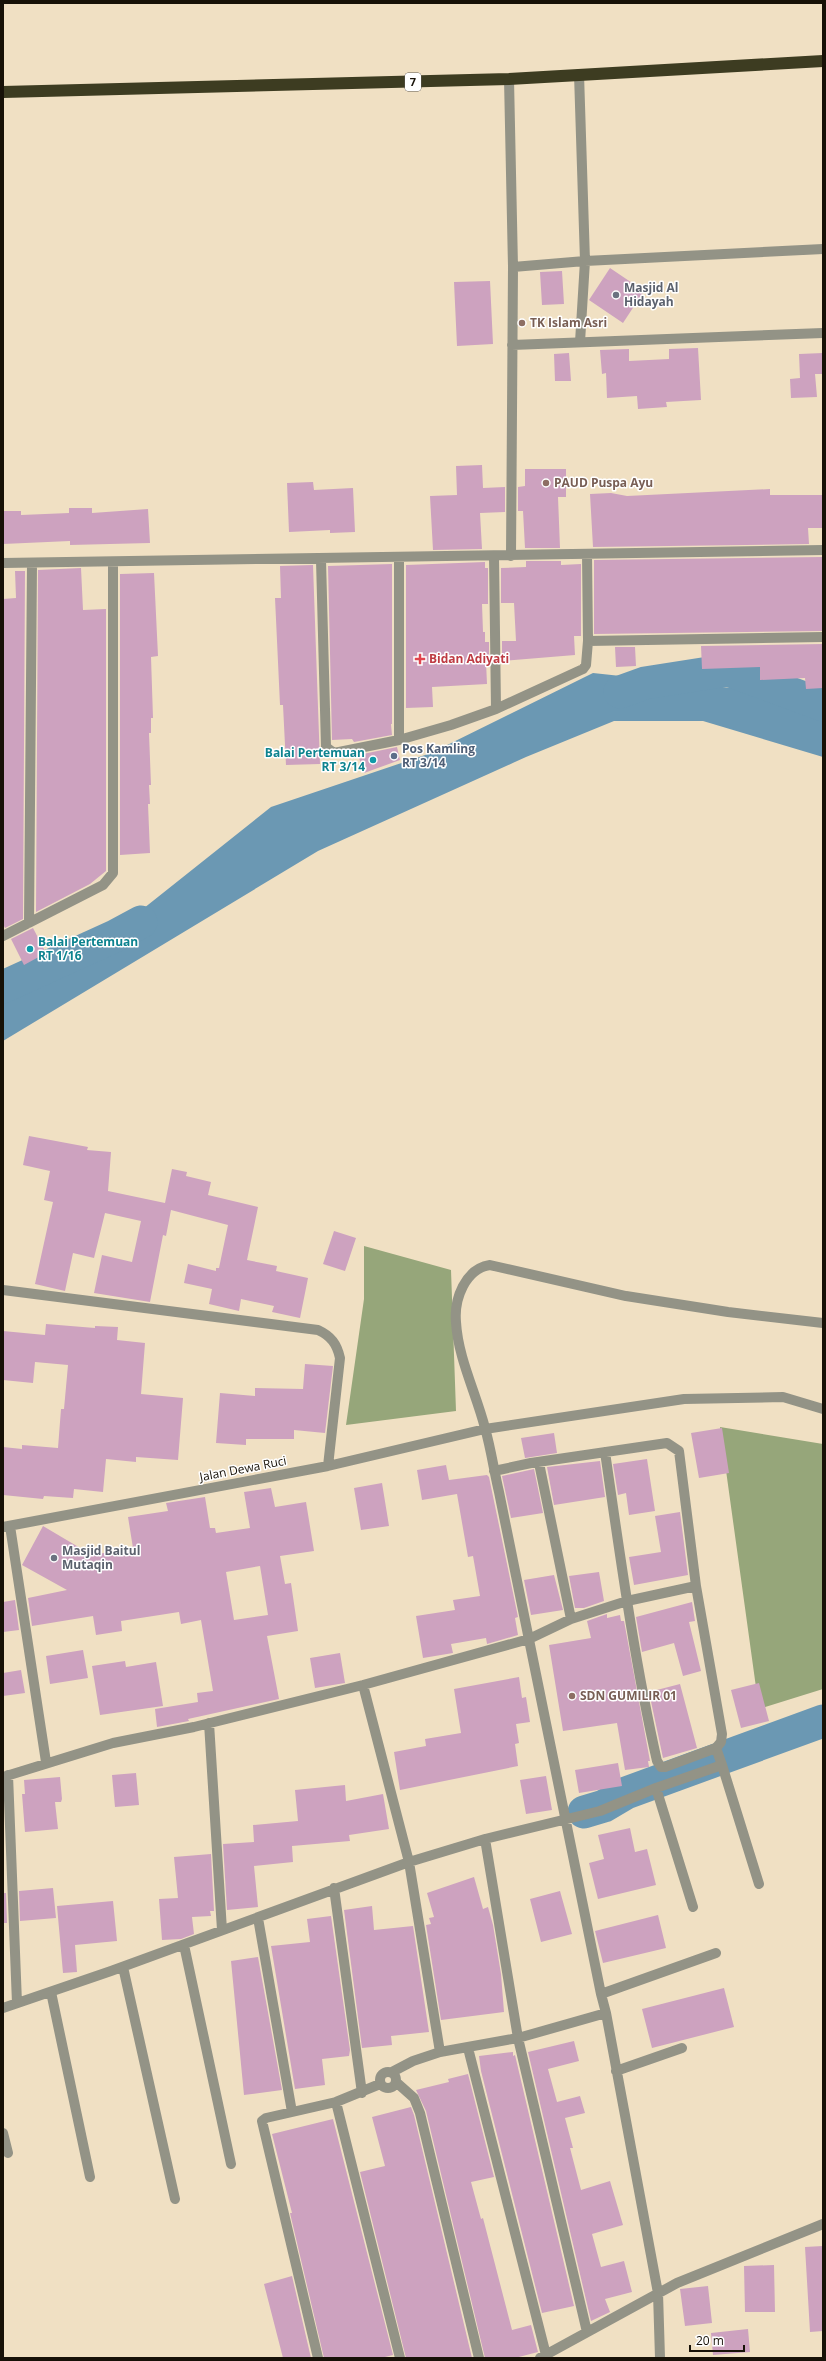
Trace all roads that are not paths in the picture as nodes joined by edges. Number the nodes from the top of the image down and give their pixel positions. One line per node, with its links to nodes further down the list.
1 (823, 61): 2 (highway, 7)
2 (579, 74): 3 (highway, 7); 6 (street)
3 (509, 79): 4 (highway, 7); 7 (street)
4 (3, 92)
5 (823, 249): 6 (street)
6 (585, 261): 7 (street); 9 (street)
7 (513, 267): 10 (street)
8 (823, 333): 9 (street)
9 (580, 342): 10 (street)
10 (512, 345): 14 (street)
11 (823, 550): 12 (street)
12 (587, 554): 14 (street); 21 (street)
13 (494, 556): 14 (street); 15 (street); 22 (street)
14 (511, 556)
15 (399, 558): 16 (street); 23 (street)
16 (321, 560): 19 (street); 23 (street)
17 (3, 563): 18 (street)
18 (32, 563): 19 (street); 24 (street)
19 (113, 563): 24 (street)
20 (823, 637): 21 (street)
21 (588, 641): 22 (street)
22 (496, 709): 23 (street)
23 (400, 740)
24 (29, 923): 25 (street)
25 (3, 936)
26 (3, 1290): 32 (street)
27 (823, 1323): 29 (street)
28 (823, 1409): 29 (street, Jalan Dewa Ruci)
29 (486, 1429): 32 (street, Jalan Dewa Ruci); 33 (street)
30 (605, 1452): 31 (street); 35 (street); 36 (street)
31 (539, 1463): 33 (street); 37 (street)
32 (328, 1466): 34 (street, Jalan Dewa Ruci)
33 (494, 1471): 38 (street)
34 (6, 1526): 42 (street)
35 (696, 1586): 36 (street); 41 (street)
36 (627, 1601): 37 (street); 41 (street)
37 (571, 1619): 38 (street)
38 (529, 1639): 39 (street); 45 (street)
39 (363, 1685): 40 (street); 47 (street)
40 (209, 1723): 42 (street); 52 (street)
41 (719, 1757): 44 (street); 48 (street)
42 (46, 1762): 43 (street)
43 (6, 1776): 58 (street)
44 (656, 1788): 45 (street); 50 (street)
45 (567, 1819): 46 (street); 57 (street)
46 (485, 1839): 47 (street); 61 (street)
47 (408, 1862): 49 (street); 64 (street)
48 (759, 1884)
49 (334, 1888): 51 (street); 69 (street)
50 (693, 1907)
51 (258, 1918): 52 (street); 71 (street)
52 (222, 1930): 53 (street)
53 (184, 1944): 55 (street); 74 (street)
54 (716, 1953): 57 (street)
55 (123, 1967): 56 (street); 76 (street)
56 (51, 1992): 58 (street); 75 (street)
57 (600, 1994): 60 (street)
58 (17, 2003): 59 (street)
59 (3, 2008)
60 (606, 2013): 61 (street); 65 (street)
61 (518, 2038): 62 (street); 79 (street)
62 (468, 2048): 64 (street); 80 (street)
63 (682, 2048): 65 (street)
64 (440, 2052): 66 (street)
65 (616, 2071): 78 (street)
66 (392, 2072): 67 (street); 68 (street)
67 (396, 2082): 68 (street); 83 (street)
68 (380, 2084): 69 (street)
69 (362, 2093): 70 (street)
70 (336, 2102): 71 (street); 82 (street)
71 (292, 2112): 81 (street)
72 (3, 2133): 73 (street)
73 (8, 2153)
74 (231, 2164)
75 (90, 2177)
76 (175, 2199)
77 (823, 2224): 78 (street)
78 (658, 2293): 79 (street); 84 (street)
79 (587, 2332): 80 (street)
80 (543, 2356)
81 (318, 2358)
82 (400, 2358)
83 (479, 2358)
84 (660, 2358)

